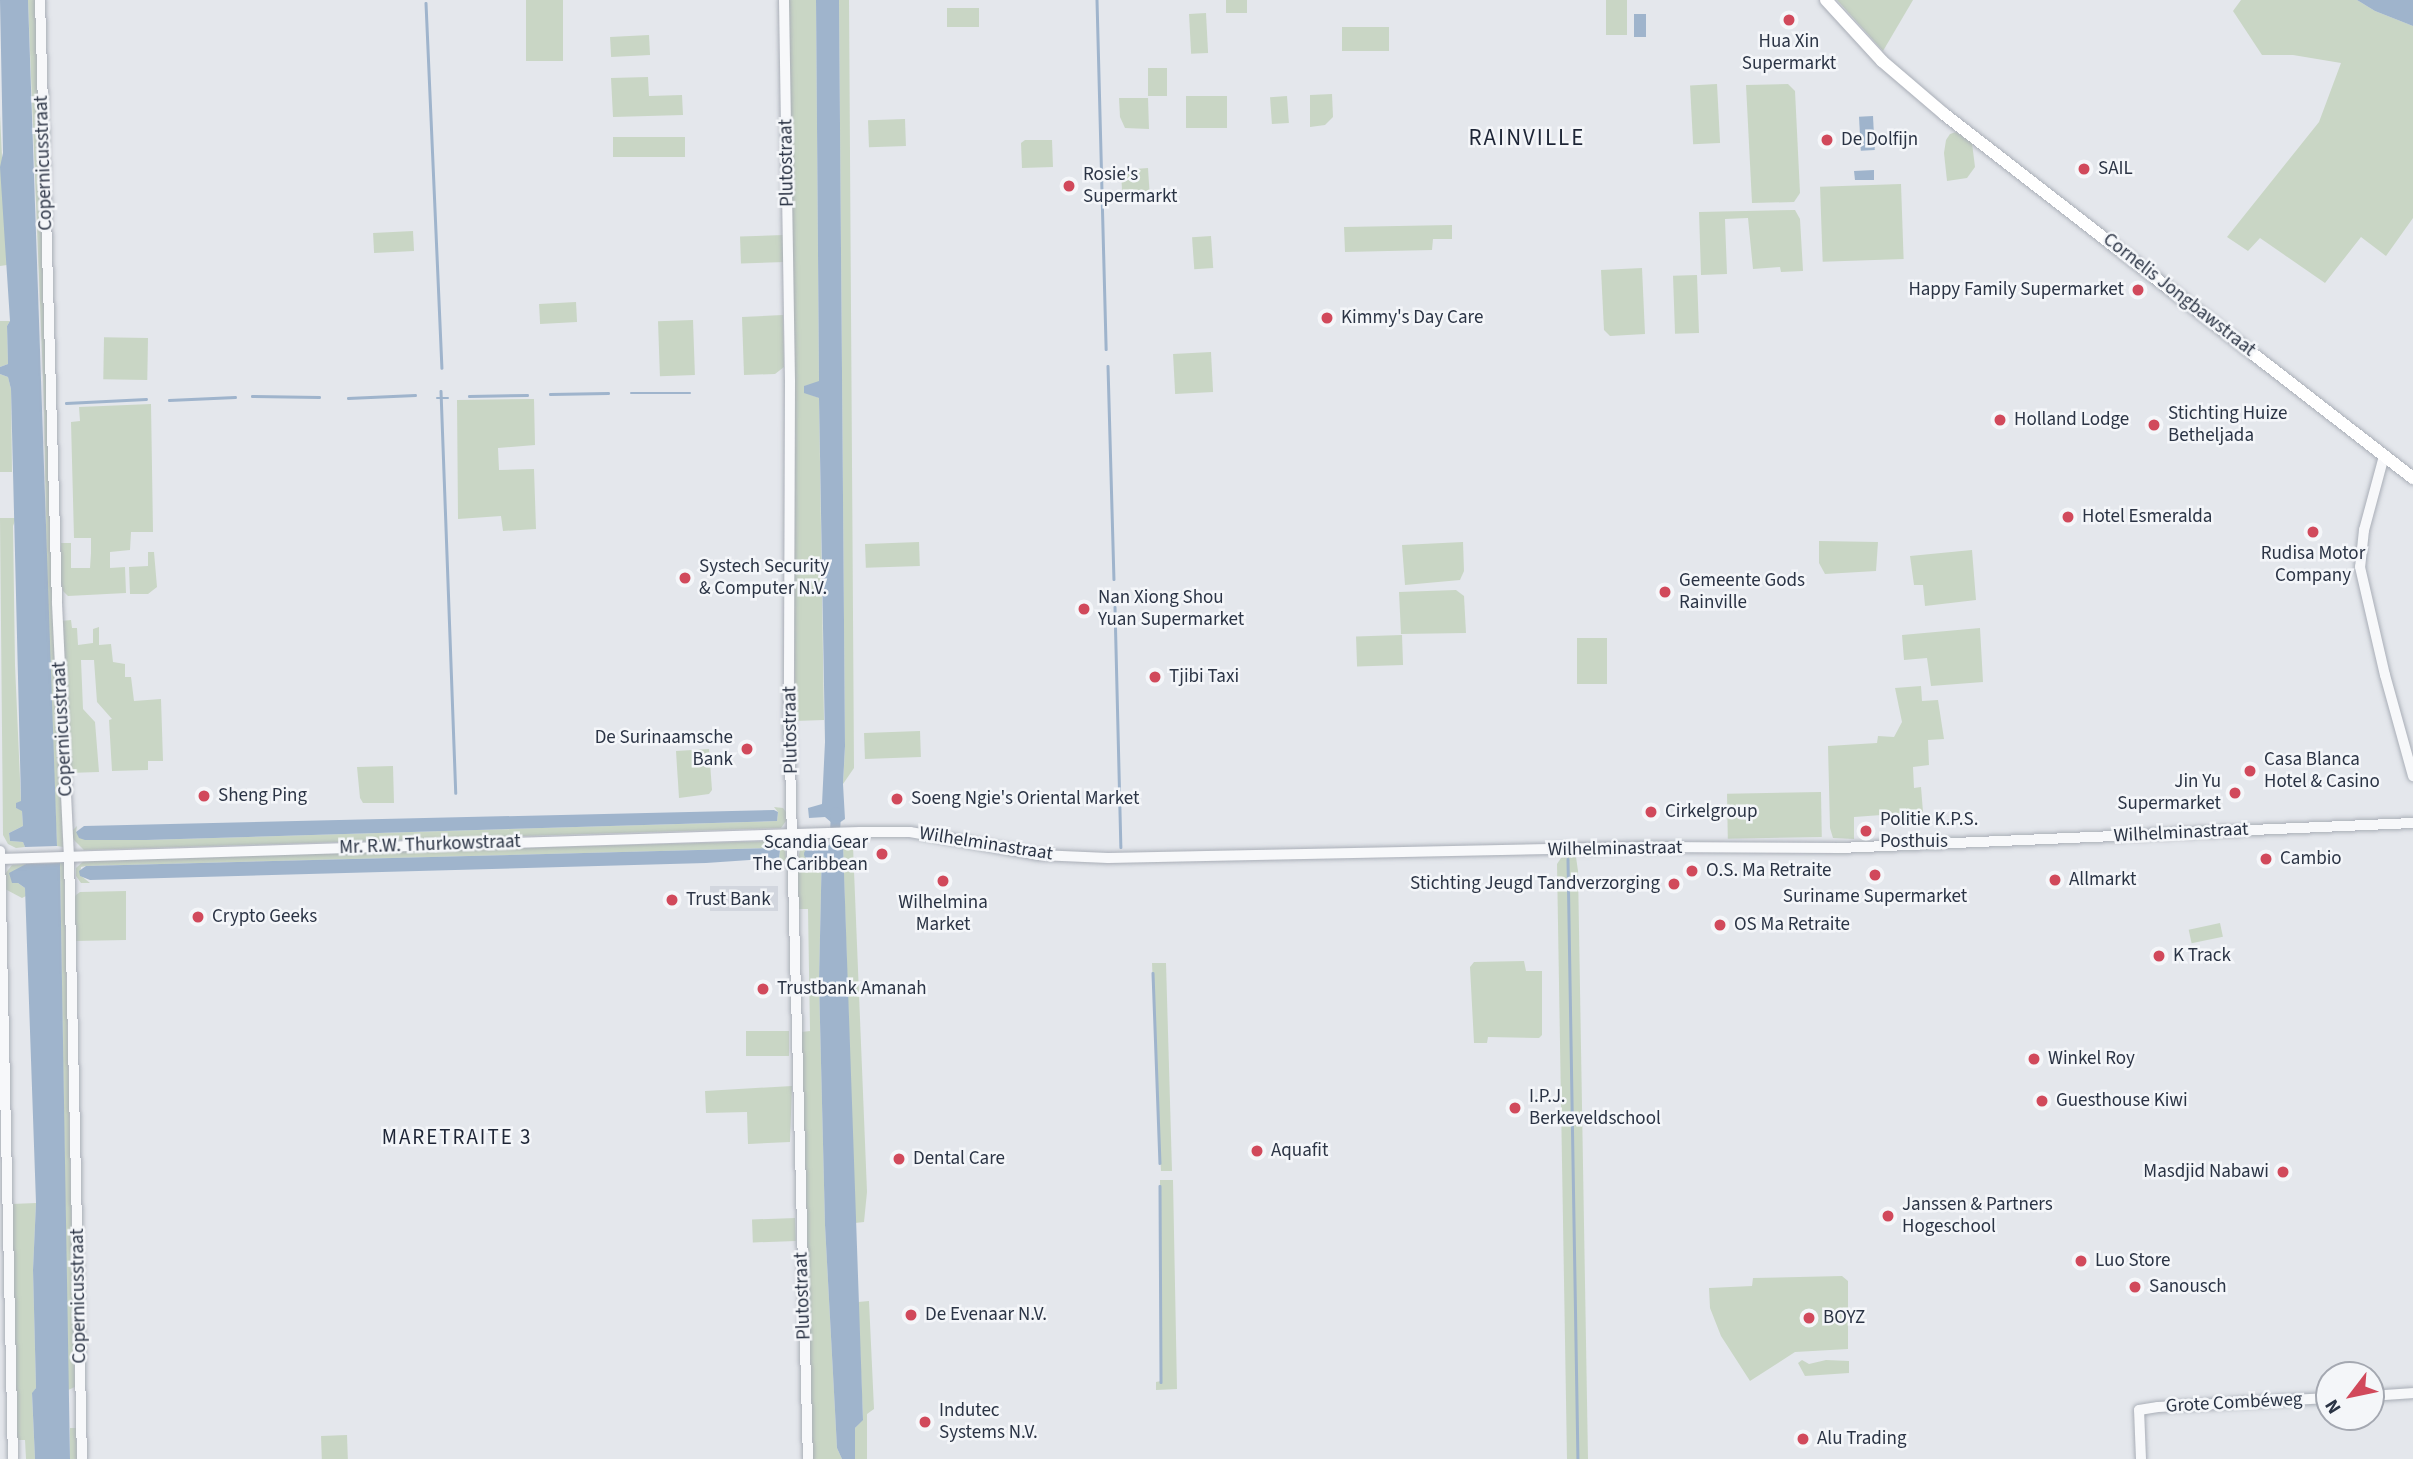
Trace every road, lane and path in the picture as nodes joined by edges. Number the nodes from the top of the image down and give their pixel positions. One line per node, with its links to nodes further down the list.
1 (40, 0): 11 (street, Copernicusstraat)
2 (785, 0): 9 (street, Plutostraat)
3 (1826, 0): 4 (main road, Cornelis Jongbawstraat)
4 (2384, 457): 5 (main road, Cornelis Jongbawstraat); 6 (street)
5 (2413, 478)
6 (2413, 776)
7 (2413, 823): 8 (street, Wilhelminastraat)
8 (860, 832): 9 (street, Mr. R.W. Thurkowstraat)
9 (793, 836): 11 (street, Mr. R.W. Thurkowstraat); 18 (street, Plutostraat)
10 (0, 851): 12 (street)
11 (66, 855): 12 (street, Mr. R.W. Thurkowstraat); 17 (street, Copernicusstraat)
12 (0, 859): 16 (street)
13 (2413, 1393): 14 (street)
14 (2385, 1395)
15 (2315, 1399): 19 (street, Grote Combéweg)
16 (13, 1459)
17 (82, 1459)
18 (808, 1459)
19 (2141, 1459)

